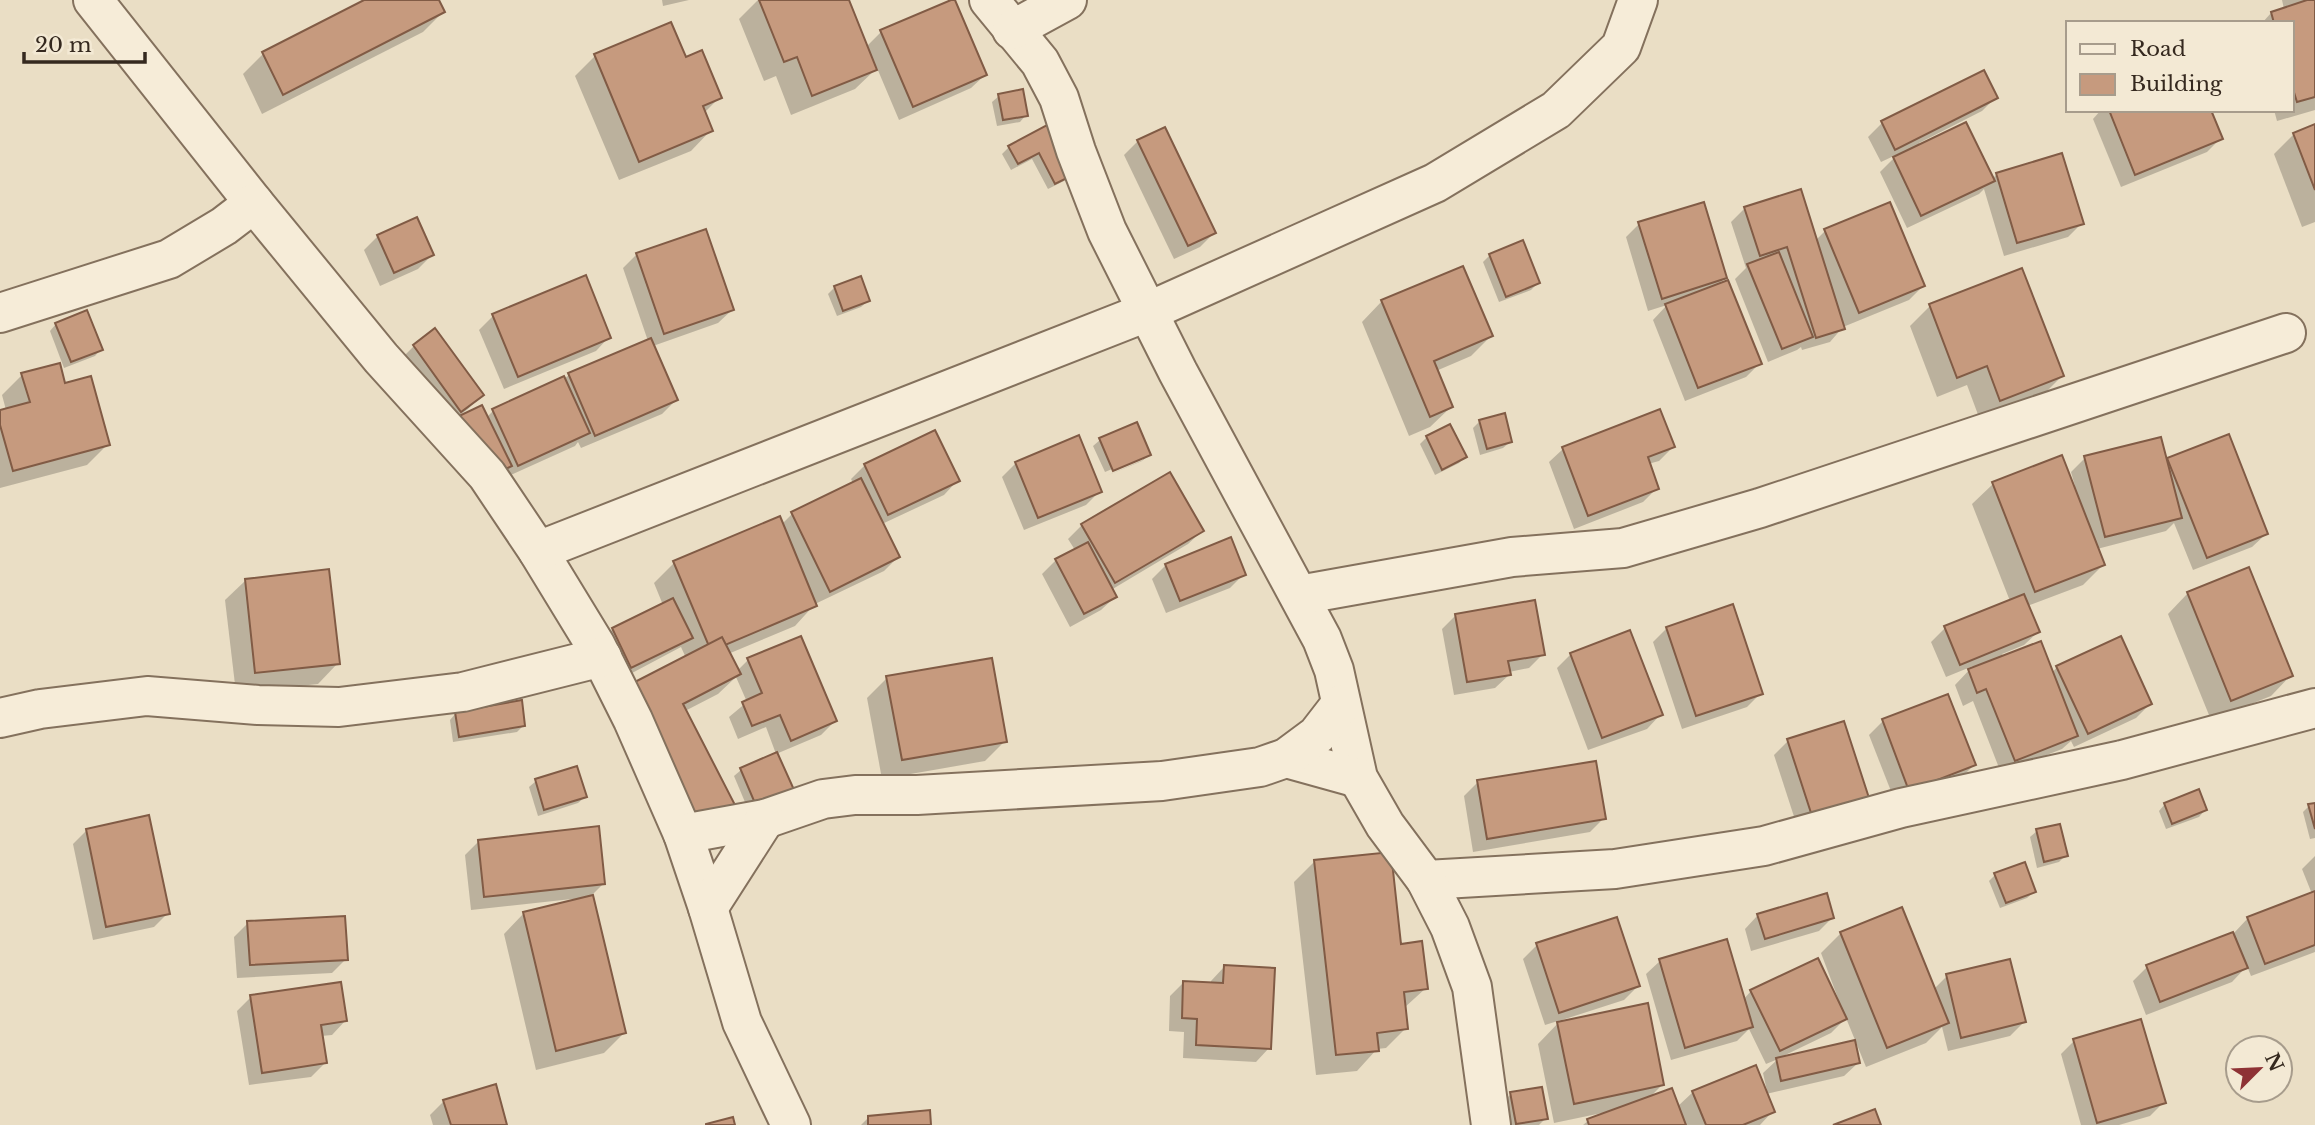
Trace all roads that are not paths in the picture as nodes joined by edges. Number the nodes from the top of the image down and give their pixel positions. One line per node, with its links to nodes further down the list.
1 (93, 0): 6 (street)
2 (989, 0): 5 (street)
3 (1067, 0): 5 (street)
4 (1638, 0): 7 (street)
5 (1012, 30): 7 (street)
6 (254, 203): 8 (street); 10 (street)
7 (1147, 312): 10 (street); 11 (street)
8 (0, 313)
9 (2286, 332): 11 (street)
10 (537, 551): 12 (street)
11 (1299, 596): 13 (street)
12 (602, 657): 15 (street); 19 (street)
13 (1341, 704): 16 (street); 17 (street)
14 (2315, 708): 20 (street)
15 (0, 718)
16 (1286, 758): 17 (street); 18 (street)
17 (1359, 778): 20 (street)
18 (765, 819): 19 (street); 21 (street)
19 (683, 834): 21 (street)
20 (1426, 880): 23 (street)
21 (708, 908): 22 (street)
22 (792, 1125)
23 (1491, 1125)

